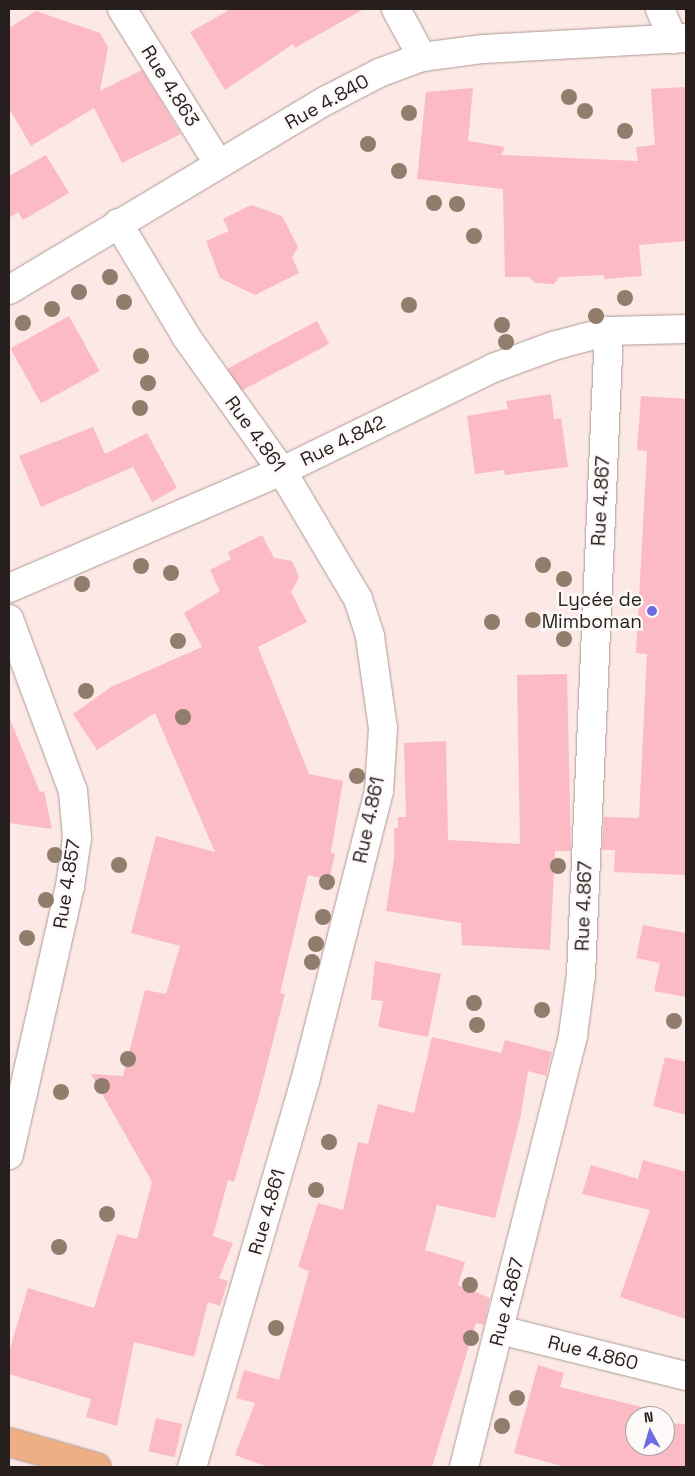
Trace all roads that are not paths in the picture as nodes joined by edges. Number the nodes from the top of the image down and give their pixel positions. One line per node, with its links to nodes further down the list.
1 (122, 9): 6 (street, Rue 4.863)
2 (396, 9): 5 (street)
3 (660, 9): 4 (street)
4 (680, 39): 5 (street, Rue 4.840)
5 (422, 57): 6 (street, Rue 4.840)
6 (218, 163): 7 (street, Rue 4.840)
7 (118, 223): 8 (street, Rue 4.840); 11 (street, Rue 4.861)
8 (9, 290)
9 (686, 329): 10 (street, Rue 4.842)
10 (609, 331): 11 (street, Rue 4.842); 15 (street, Rue 4.867)
11 (282, 471): 12 (street, Rue 4.842); 19 (street, Rue 4.861)
12 (9, 588)
13 (9, 619): 14 (street, Rue 4.857)
14 (10, 1150)
15 (500, 1330): 16 (street, Rue 4.860); 20 (street, Rue 4.867)
16 (686, 1376)
17 (9, 1442): 18 (main road)
18 (96, 1467)
19 (192, 1467)
20 (464, 1467)

